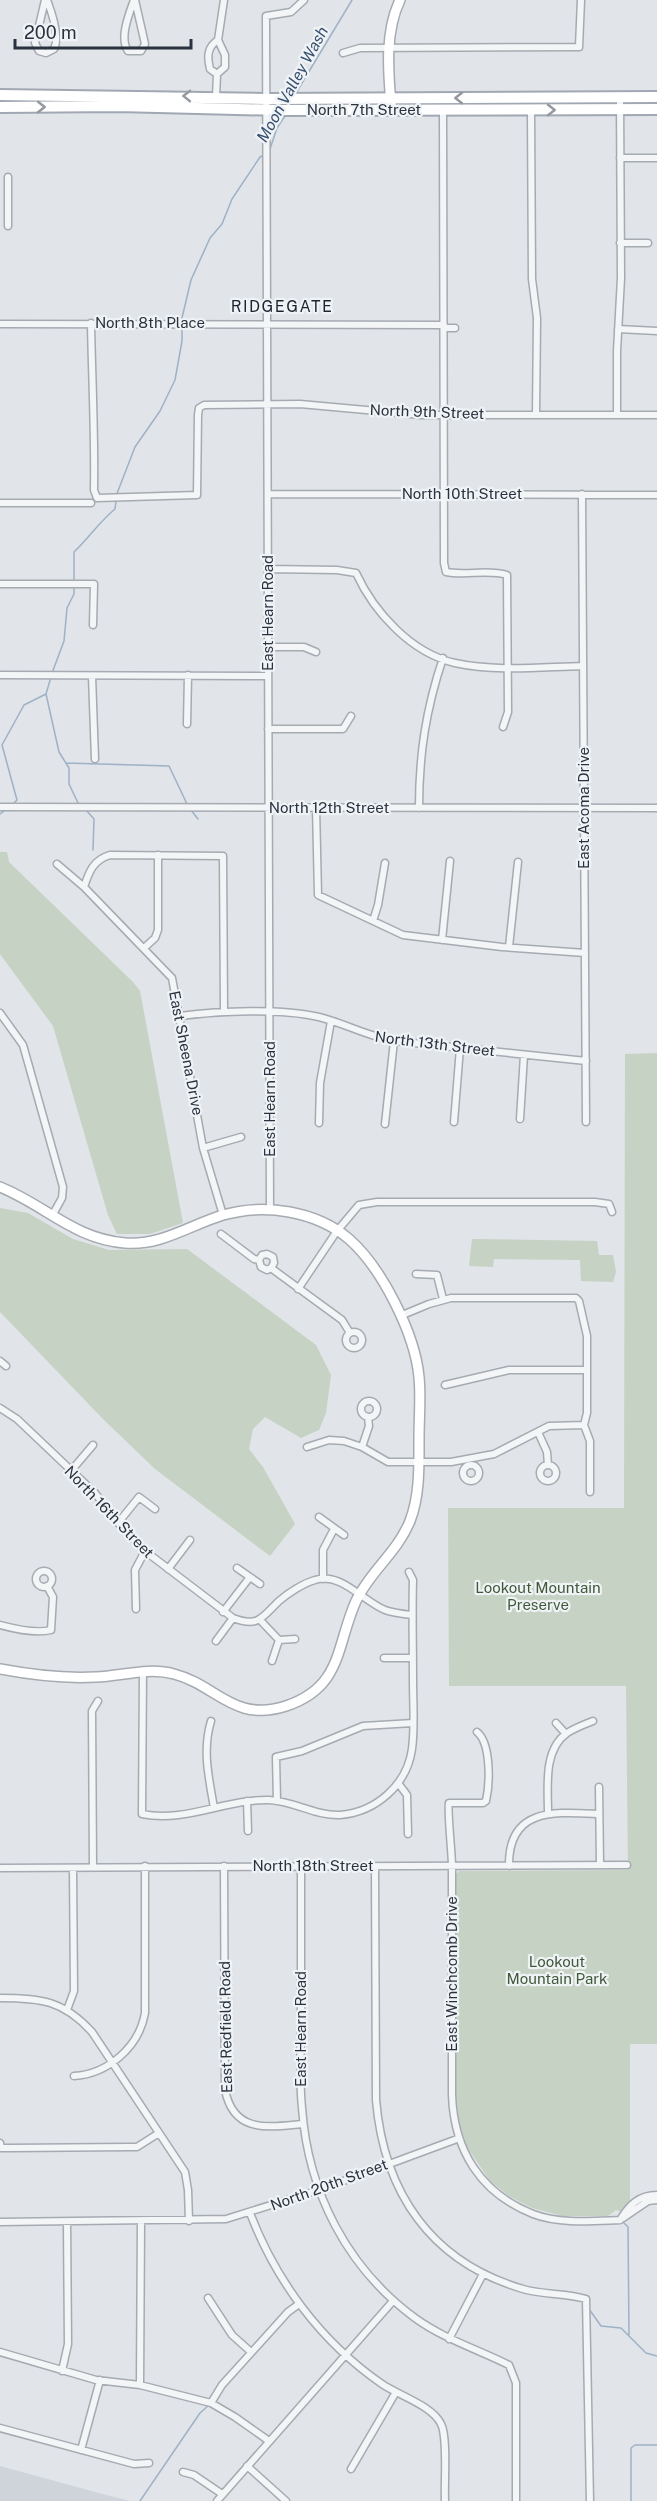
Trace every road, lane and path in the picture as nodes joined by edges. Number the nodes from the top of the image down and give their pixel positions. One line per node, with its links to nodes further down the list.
1 (46, 0): 1 (street)
2 (134, 0): 2 (street)
3 (224, 0): 7 (street)
4 (304, 0): 18 (street, East Hearn Road)
5 (400, 0): 8 (street)
6 (581, 0): 8 (street)
7 (218, 40): 10 (street); 10 (street)
8 (390, 48): 9 (street); 14 (street)
9 (343, 53)
10 (217, 74): 13 (street)
11 (82, 94): 12 (main road, North 7th Street); 13 (main road, North 7th Street, one-way to 11); 20 (main road)
12 (0, 95)
13 (216, 97): 18 (main road, North 7th Street)
14 (390, 98): 15 (main road, North 7th Street, one-way to 14); 18 (main road, North 7th Street); 22 (street)
15 (493, 98): 16 (main road, North 7th Street); 24 (main road)
16 (620, 98): 17 (main road, North 7th Street); 25 (street)
17 (657, 98)
18 (266, 104): 20 (main road, North 7th Street); 22 (main road, North 7th Street); 37 (street, East Hearn Road)
19 (0, 107): 20 (main road, North 7th Street, one-way to 20)
20 (82, 107)
21 (657, 109): 25 (main road, North 7th Street)
22 (391, 110): 23 (main road, North 7th Street)
23 (443, 110): 24 (main road, North 7th Street); 38 (street)
24 (493, 110): 26 (main road, North 7th Street)
25 (620, 110): 26 (main road, North 7th Street, one-way to 25); 27 (street)
26 (531, 111): 43 (street)
27 (620, 158): 28 (street); 33 (street)
28 (657, 158)
29 (8, 177): 31 (street)
30 (0, 197): 31 (street)
31 (8, 197): 32 (street)
32 (9, 226)
33 (620, 243): 34 (street); 40 (street)
34 (648, 243)
35 (92, 323): 36 (street, North 8th Place); 37 (street, North 8th Place); 42 (street, North 9th Street)
36 (0, 324)
37 (267, 325): 38 (street, North 8th Place); 42 (street, East Hearn Road)
38 (444, 326): 39 (street, North 8th Place); 44 (street)
39 (455, 328)
40 (618, 329): 41 (street); 45 (street)
41 (657, 331)
42 (267, 405): 44 (street, North 9th Street); 47 (street, East Hearn Road)
43 (536, 414): 44 (street, North 9th Street); 45 (street, North 9th Street)
44 (444, 415): 49 (street)
45 (617, 415): 46 (street, North 9th Street)
46 (657, 415)
47 (268, 494): 49 (street, North 10th Street); 53 (street, East Hearn Road)
48 (582, 494): 49 (street, North 10th Street); 50 (street, North 10th Street); 59 (street, East Acoma Drive)
49 (444, 495): 60 (street)
50 (657, 495)
51 (0, 503): 52 (street)
52 (91, 503)
53 (268, 569): 56 (street, East Hearn Road); 58 (street)
54 (0, 584): 55 (street)
55 (93, 625)
56 (268, 647): 57 (street); 64 (street, East Hearn Road)
57 (316, 652)
58 (443, 658): 60 (street); 74 (street)
59 (583, 666): 60 (street); 72 (street, East Acoma Drive)
60 (508, 667): 67 (street)
61 (0, 675): 63 (street)
62 (188, 675): 63 (street); 64 (street); 66 (street)
63 (92, 676): 69 (street)
64 (268, 676): 68 (street, East Hearn Road)
65 (351, 716): 68 (street)
66 (187, 724)
67 (503, 727)
68 (268, 729): 73 (street, East Hearn Road)
69 (95, 759)
70 (0, 807): 73 (street, North 12th Street)
71 (316, 807): 73 (street, North 12th Street); 74 (street, North 12th Street); 82 (street)
72 (584, 807): 74 (street, North 12th Street); 75 (street, North 12th Street); 86 (street, East Acoma Drive)
73 (268, 808): 88 (street, East Hearn Road)
74 (419, 808)
75 (657, 808)
76 (158, 855): 81 (street); 84 (street); 87 (street)
77 (450, 861): 83 (street)
78 (518, 862): 85 (street)
79 (385, 863): 82 (street)
80 (57, 864): 81 (street, East Sheena Drive)
81 (84, 887): 84 (street, East Sheena Drive)
82 (373, 921): 83 (street)
83 (442, 940): 85 (street)
84 (144, 948): 90 (street, East Sheena Drive)
85 (509, 948): 86 (street)
86 (585, 953): 95 (street, East Acoma Drive)
87 (224, 1011): 88 (street, North 13th Street); 90 (street, North 13th Street)
88 (270, 1012): 91 (street, North 13th Street); 104 (street, East Hearn Road)
89 (0, 1013): 107 (street)
90 (180, 1016): 102 (street, East Sheena Drive)
91 (331, 1021): 92 (street, North 13th Street); 99 (street)
92 (394, 1041): 93 (street, North 13th Street); 100 (street)
93 (460, 1048): 94 (street, North 13th Street); 97 (street)
94 (524, 1055): 95 (street, North 13th Street); 96 (street)
95 (586, 1060): 98 (street, East Acoma Drive)
96 (520, 1119)
97 (454, 1122)
98 (586, 1122)
99 (319, 1123)
100 (385, 1124)
101 (241, 1137): 102 (street)
102 (203, 1148): 106 (street, East Sheena Drive)
103 (0, 1187): 107 (street)
104 (270, 1210): 106 (street); 108 (street)
105 (612, 1212): 108 (street)
106 (223, 1215): 107 (street)
107 (52, 1216)
108 (337, 1231): 113 (street); 115 (street)
109 (221, 1234): 110 (street)
110 (259, 1260): 111 (street); 111 (street)
111 (272, 1268): 113 (street)
112 (416, 1274): 114 (street)
113 (298, 1289): 116 (street)
114 (443, 1299): 115 (street); 117 (street)
115 (399, 1316): 126 (street)
116 (350, 1333)
117 (586, 1370): 118 (street); 121 (street)
118 (445, 1385)
119 (0, 1408): 128 (street, North 16th Street)
120 (368, 1417): 125 (street)
121 (584, 1425): 122 (street); 129 (street)
122 (538, 1431): 126 (street); 127 (street)
123 (93, 1445): 128 (street)
124 (307, 1447): 125 (street)
125 (362, 1447): 126 (street)
126 (419, 1463): 144 (street)
127 (548, 1465)
128 (70, 1472): 132 (street, North 16th Street)
129 (590, 1491)
130 (155, 1509): 132 (street)
131 (319, 1517): 133 (street)
132 (118, 1523): 136 (street, North 16th Street)
133 (334, 1529): 134 (street); 141 (street)
134 (344, 1535)
135 (190, 1540): 138 (street)
136 (145, 1551): 138 (street, North 16th Street); 145 (street)
137 (237, 1568): 140 (street)
138 (168, 1569): 146 (street, North 16th Street)
139 (409, 1572): 147 (street)
140 (250, 1577): 142 (street); 146 (street)
141 (323, 1579): 144 (street); 149 (street)
142 (260, 1584)
143 (47, 1586): 150 (street)
144 (359, 1595): 147 (street); 158 (street)
145 (136, 1609)
146 (223, 1612): 148 (street, North 16th Street)
147 (412, 1616): 155 (street)
148 (233, 1618): 149 (street, North 16th Street); 153 (street)
149 (260, 1620): 152 (street)
150 (0, 1626)
151 (295, 1639): 152 (street)
152 (279, 1640): 156 (street)
153 (216, 1641)
154 (384, 1658): 155 (street)
155 (413, 1658): 162 (street)
156 (272, 1661)
157 (0, 1669): 158 (street)
158 (143, 1671): 170 (street)
159 (98, 1701): 182 (street)
160 (593, 1720): 165 (street)
161 (211, 1721): 170 (street)
162 (413, 1723): 166 (street); 169 (street)
163 (556, 1724): 165 (street)
164 (477, 1732): 180 (street, East Winchcomb Drive)
165 (566, 1734): 171 (street)
166 (398, 1783): 169 (street); 174 (street)
167 (599, 1787): 172 (street)
168 (247, 1801): 169 (street); 170 (street); 173 (street)
169 (276, 1801)
170 (214, 1808)
171 (548, 1813): 172 (street); 181 (street)
172 (599, 1814): 175 (street)
173 (248, 1831)
174 (408, 1834)
175 (600, 1865): 176 (street, North 18th Street); 181 (street, North 18th Street)
176 (627, 1865)
177 (145, 1866): 178 (street, North 18th Street); 182 (street, North 18th Street); 188 (street)
178 (224, 1866): 179 (street, North 18th Street); 190 (street, East Redfield Road)
179 (301, 1866): 183 (street, North 18th Street); 190 (street, East Hearn Road)
180 (452, 1866): 181 (street, North 18th Street); 183 (street, North 18th Street); 192 (street, East Winchcomb Drive)
181 (509, 1866)
182 (93, 1867): 185 (street, North 18th Street)
183 (375, 1867): 194 (street)
184 (0, 1868): 185 (street, North 18th Street)
185 (74, 1868): 187 (street)
186 (0, 1998): 187 (street)
187 (67, 2010): 188 (street)
188 (111, 2061): 189 (street); 191 (street)
189 (74, 2076)
190 (303, 2124): 195 (street, East Hearn Road)
191 (159, 2133): 193 (street); 199 (street)
192 (458, 2139): 194 (street, North 20th Street); 200 (street)
193 (1, 2145)
194 (387, 2165): 195 (street, North 20th Street); 204 (street)
195 (319, 2190): 198 (street, North 20th Street); 206 (street, East Hearn Road)
196 (657, 2195): 200 (street)
197 (657, 2200): 200 (street)
198 (250, 2213): 199 (street, North 20th Street); 207 (street)
199 (189, 2220): 201 (street, North 20th Street)
200 (620, 2220)
201 (141, 2221): 203 (street, North 20th Street); 214 (street)
202 (0, 2222): 203 (street, North 20th Street)
203 (67, 2222): 212 (street)
204 (483, 2274): 208 (street); 229 (street)
205 (208, 2298): 210 (street)
206 (393, 2301): 208 (street, East Hearn Road); 211 (street)
207 (299, 2304): 210 (street); 211 (street)
208 (449, 2339): 228 (street, East Hearn Road)
209 (0, 2352): 212 (street)
210 (251, 2352): 216 (street)
211 (345, 2355): 215 (street); 218 (street)
212 (63, 2371): 213 (street)
213 (100, 2380): 214 (street); 219 (street)
214 (140, 2385): 216 (street)
215 (396, 2392): 222 (street); 227 (street)
216 (211, 2403): 218 (street)
217 (0, 2428): 219 (street)
218 (269, 2441): 221 (street)
219 (81, 2450): 220 (street)
220 (149, 2463)
221 (247, 2466): 224 (street); 226 (street)
222 (351, 2469)
223 (183, 2472): 224 (street)
224 (222, 2494): 225 (street)
225 (217, 2501)
226 (286, 2501)
227 (445, 2501)
228 (516, 2501)
229 (590, 2501)

